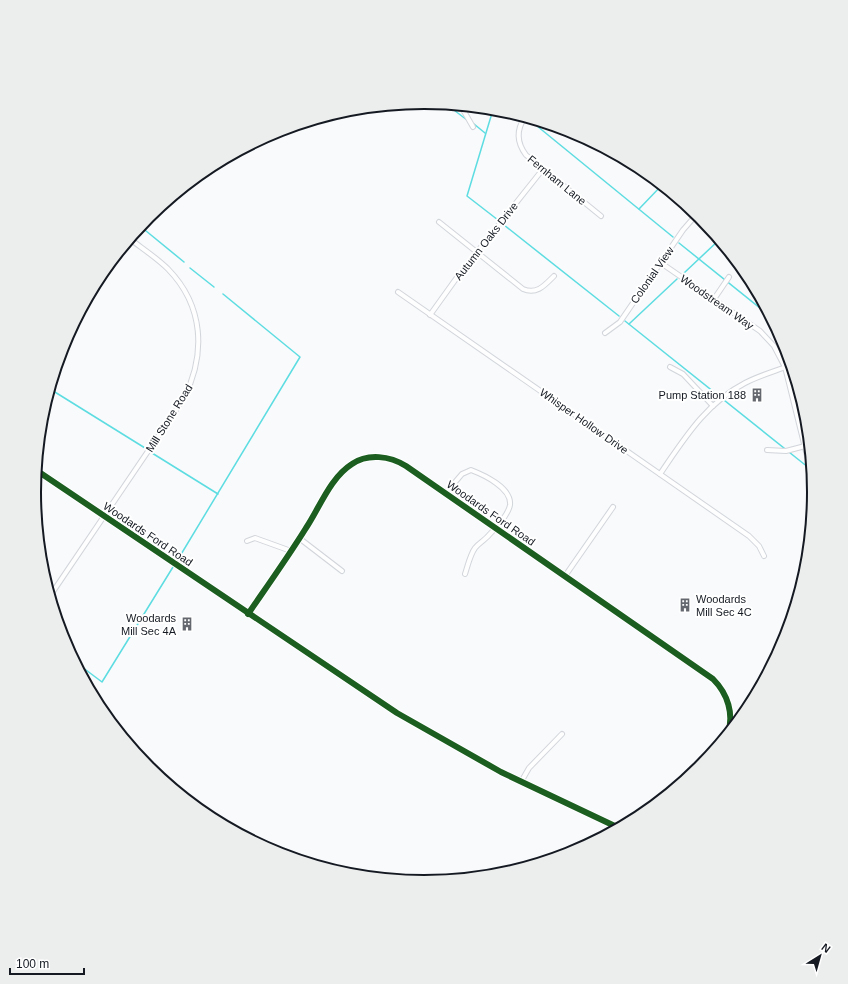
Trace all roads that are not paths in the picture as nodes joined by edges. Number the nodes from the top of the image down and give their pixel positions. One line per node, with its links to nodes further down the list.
1 (464, 111): 3 (street)
2 (522, 122): 4 (street, Fernham Lane)
3 (473, 127)
4 (543, 169): 5 (street, Fernham Lane); 9 (street, Autumn Oaks Drive)
5 (601, 216)
6 (693, 219): 10 (street, Colonial View)
7 (439, 222): 9 (street)
8 (134, 242): 26 (street, Mill Stone Road)
9 (477, 252): 11 (street); 15 (street, Autumn Oaks Drive)
10 (661, 262): 14 (street, Woodstream Way); 16 (street, Colonial View)
11 (554, 276)
12 (729, 277): 14 (street)
13 (398, 292): 15 (street, Whisper Hollow Drive)
14 (714, 299): 18 (street, Woodstream Way)
15 (430, 315): 23 (street, Whisper Hollow Drive)
16 (605, 333)
17 (670, 367): 19 (street)
18 (785, 367): 19 (street); 20 (street, Woodstream Way)
19 (713, 406): 23 (street)
20 (804, 446): 21 (street)
21 (767, 450)
22 (42, 474): 26 (street, Woodards Ford Road)
23 (660, 474): 31 (street, Whisper Hollow Drive)
24 (445, 494): 27 (street, Woodards Ford Road); 27 (street); 28 (street, Woodards Ford Road)
25 (613, 507): 34 (street)
26 (104, 516): 35 (street, Mill Stone Road); 36 (street, Woodards Ford Road)
27 (495, 528): 33 (street); 34 (street, Woodards Ford Road)
28 (300, 538): 30 (street, Woodards Ford Road); 32 (street)
29 (247, 541): 30 (street)
30 (291, 551): 36 (street, Woodards Ford Road)
31 (764, 556)
32 (342, 571)
33 (465, 574)
34 (565, 576): 37 (street, Woodards Ford Road)
35 (54, 590)
36 (248, 614): 39 (street, Woodards Ford Road)
37 (730, 723)
38 (562, 734): 39 (street)
39 (521, 782): 40 (street, Woodards Ford Road)
40 (613, 825)

